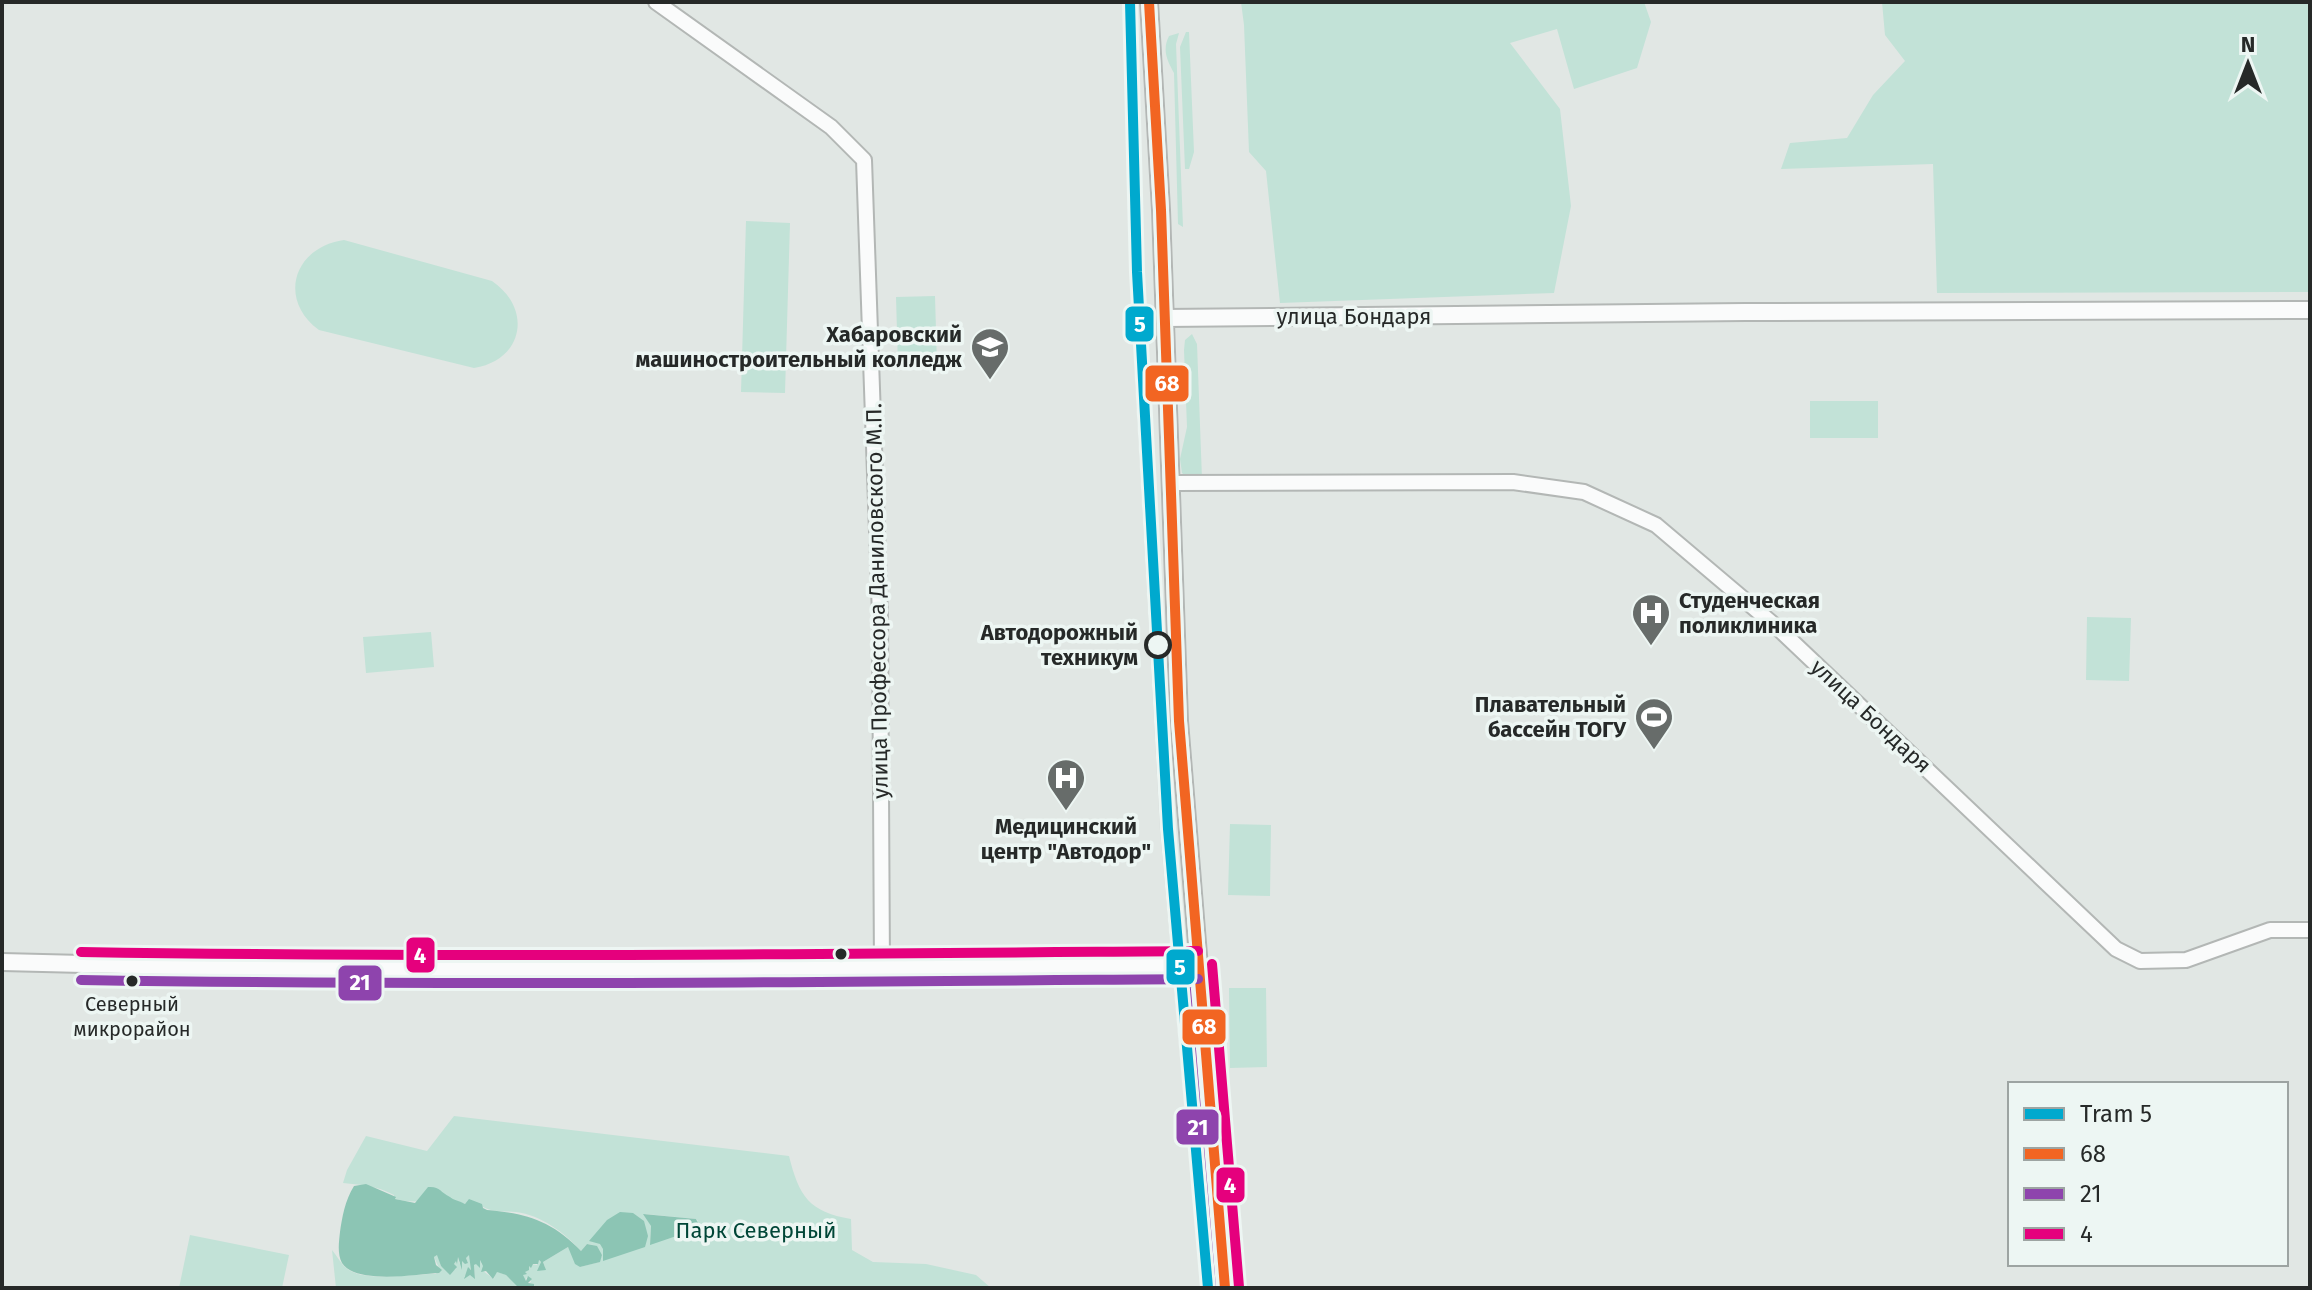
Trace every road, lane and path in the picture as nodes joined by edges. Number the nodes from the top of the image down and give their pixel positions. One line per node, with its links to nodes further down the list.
1 (656, 2): 9 (street, улица Профессора Даниловского М.П.)
2 (1149, 2): 4 (main road)
3 (2310, 310): 4 (main road, улица Бондаря)
4 (1165, 318): 5 (main road)
5 (1171, 483): 6 (street, улица Бондаря); 8 (main road)
6 (2310, 930)
7 (2, 962): 9 (main road)
8 (1198, 965): 9 (main road); 10 (main road)
9 (882, 968)
10 (1225, 1288)

